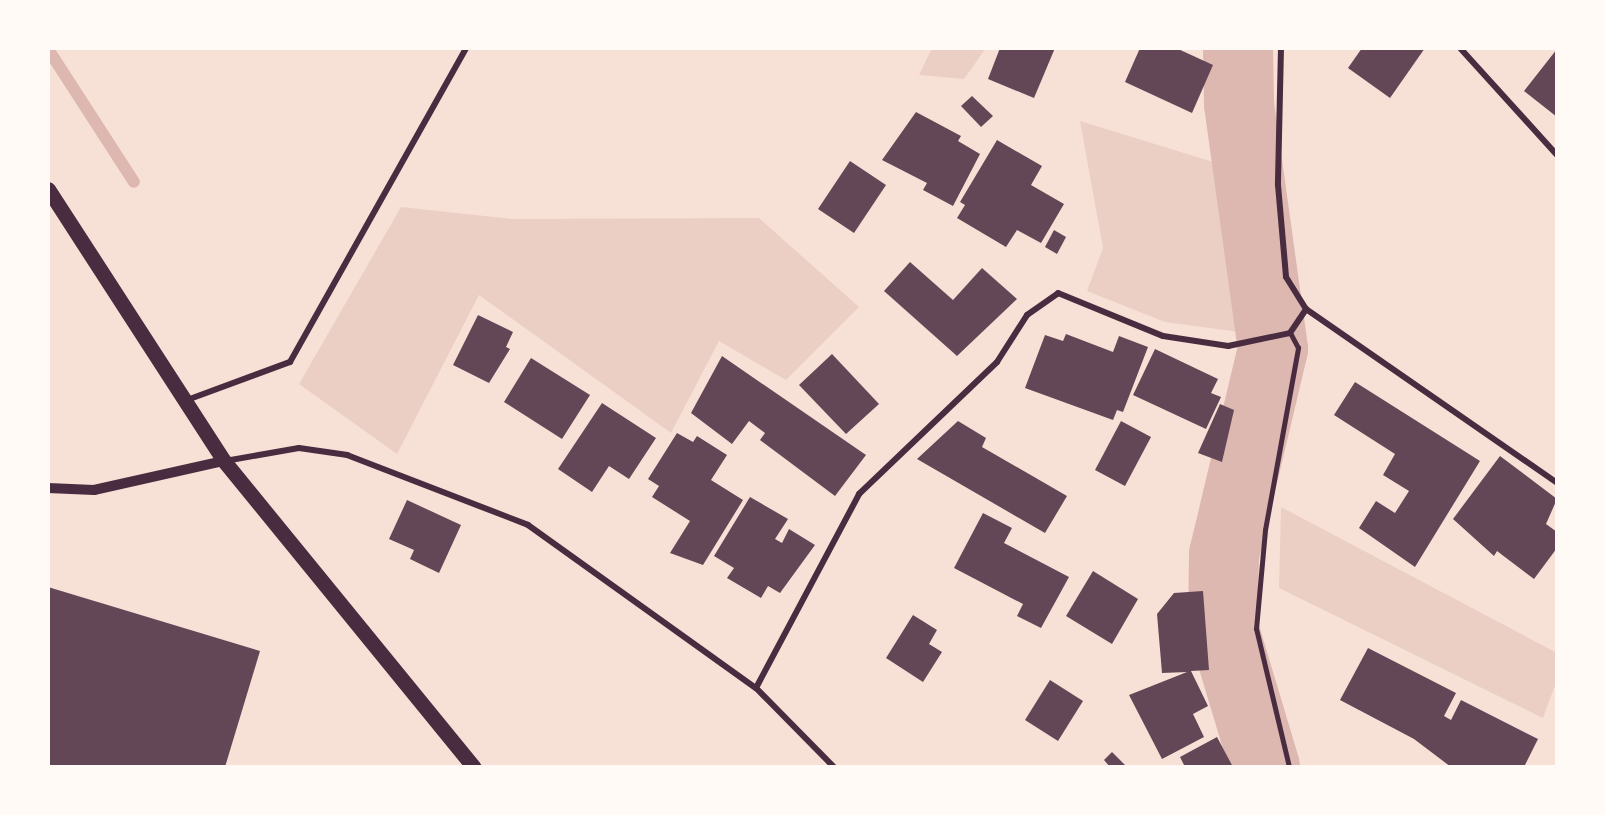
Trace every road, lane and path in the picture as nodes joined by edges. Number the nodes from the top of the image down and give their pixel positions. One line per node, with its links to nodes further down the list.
1 (466, 48): 8 (street)
2 (1281, 48): 6 (street)
3 (1460, 48): 4 (street)
4 (1557, 155)
5 (48, 189): 8 (main road)
6 (1306, 309): 7 (street); 10 (street)
7 (1290, 333): 12 (street); 15 (lane)
8 (187, 400): 9 (main road)
9 (225, 461): 11 (street); 12 (street); 13 (main road)
10 (1557, 483)
11 (48, 488)
12 (756, 688): 14 (street)
13 (470, 765)
14 (834, 767)
15 (1289, 767)

